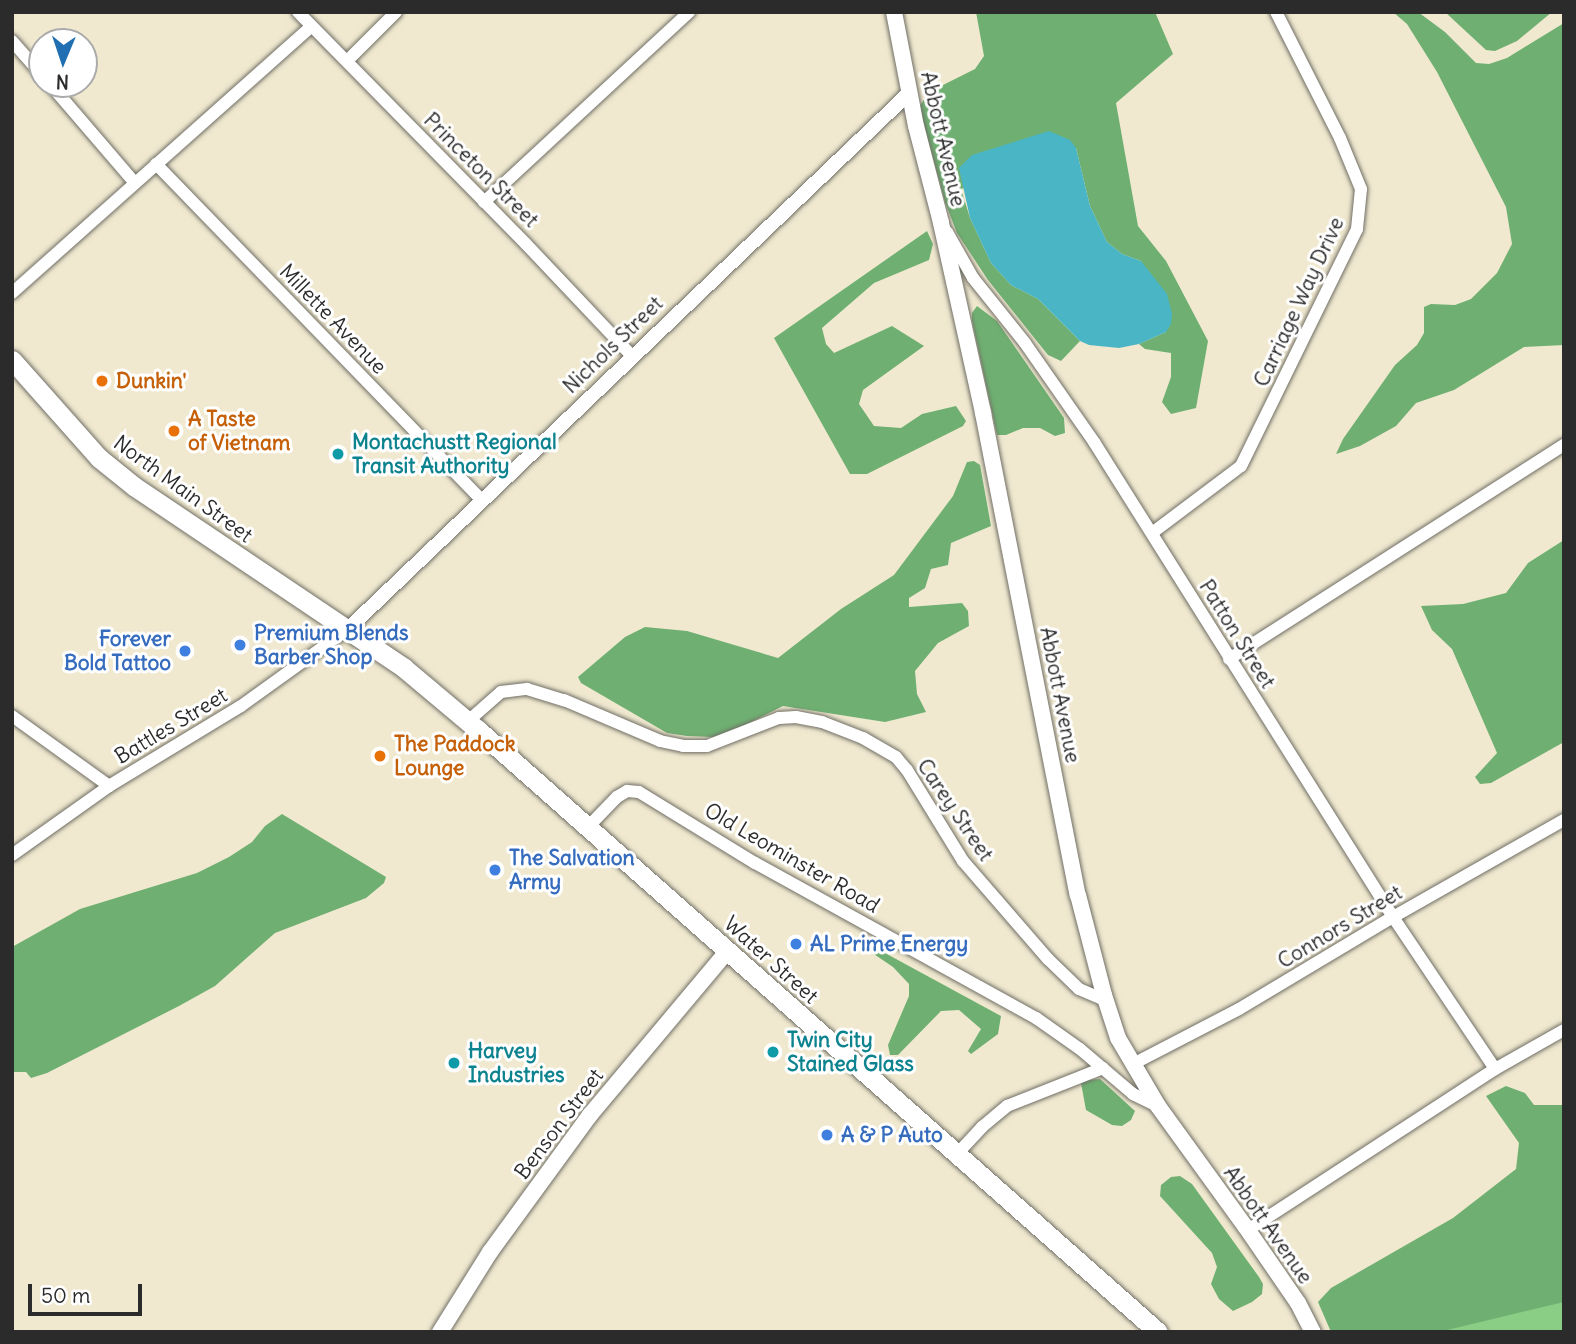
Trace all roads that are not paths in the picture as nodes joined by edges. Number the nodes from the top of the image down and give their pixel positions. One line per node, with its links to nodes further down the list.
1 (298, 12): 6 (street, Princeton Street)
2 (396, 12): 9 (street)
3 (689, 12): 14 (street)
4 (894, 12): 10 (main road, Abbott Avenue)
5 (1276, 12): 21 (street, Carriage Way Drive)
6 (312, 26): 9 (street, Princeton Street); 12 (street)
7 (12, 41): 8 (street)
8 (28, 59)
9 (346, 61): 14 (street, Princeton Street)
10 (909, 93): 15 (main road, Abbott Avenue); 17 (street, Nichols Street)
11 (62, 98): 13 (street)
12 (156, 164): 13 (street); 20 (street, Millette Avenue)
13 (135, 183): 16 (street)
14 (484, 202): 17 (street, Princeton Street)
15 (941, 223): 21 (street, Patton Street); 32 (main road, Abbott Avenue)
16 (12, 293)
17 (633, 358): 20 (street, Nichols Street)
18 (12, 360): 22 (highway, North Main Street)
19 (1564, 445): 23 (street)
20 (482, 500): 22 (street, Nichols Street)
21 (1152, 533): 23 (street, Patton Street)
22 (348, 629): 25 (highway, Water Street); 26 (street, Battles Street)
23 (1229, 659): 30 (street, Patton Street)
24 (12, 716): 26 (street)
25 (467, 722): 28 (highway, Water Street); 32 (street, Carey Street)
26 (109, 786): 29 (street, Battles Street)
27 (1564, 820): 30 (street, Connors Street)
28 (588, 827): 31 (highway, Water Street); 35 (street, Old Leominster Road)
29 (12, 855)
30 (1393, 917): 34 (street, Connors Street); 36 (street, Patton Street)
31 (726, 953): 38 (highway, Water Street); 40 (main road, Benson Street)
32 (1105, 1000): 34 (main road, Abbott Avenue)
33 (1564, 1030): 36 (street)
34 (1135, 1063): 37 (main road, Abbott Avenue)
35 (1102, 1068): 37 (street, Old Leominster Road); 38 (street)
36 (1496, 1069): 39 (street)
37 (1158, 1106): 39 (main road, Abbott Avenue)
38 (957, 1154): 41 (highway, Water Street)
39 (1248, 1230): 42 (main road, Abbott Avenue)
40 (440, 1332)
41 (1158, 1332)
42 (1313, 1332)

